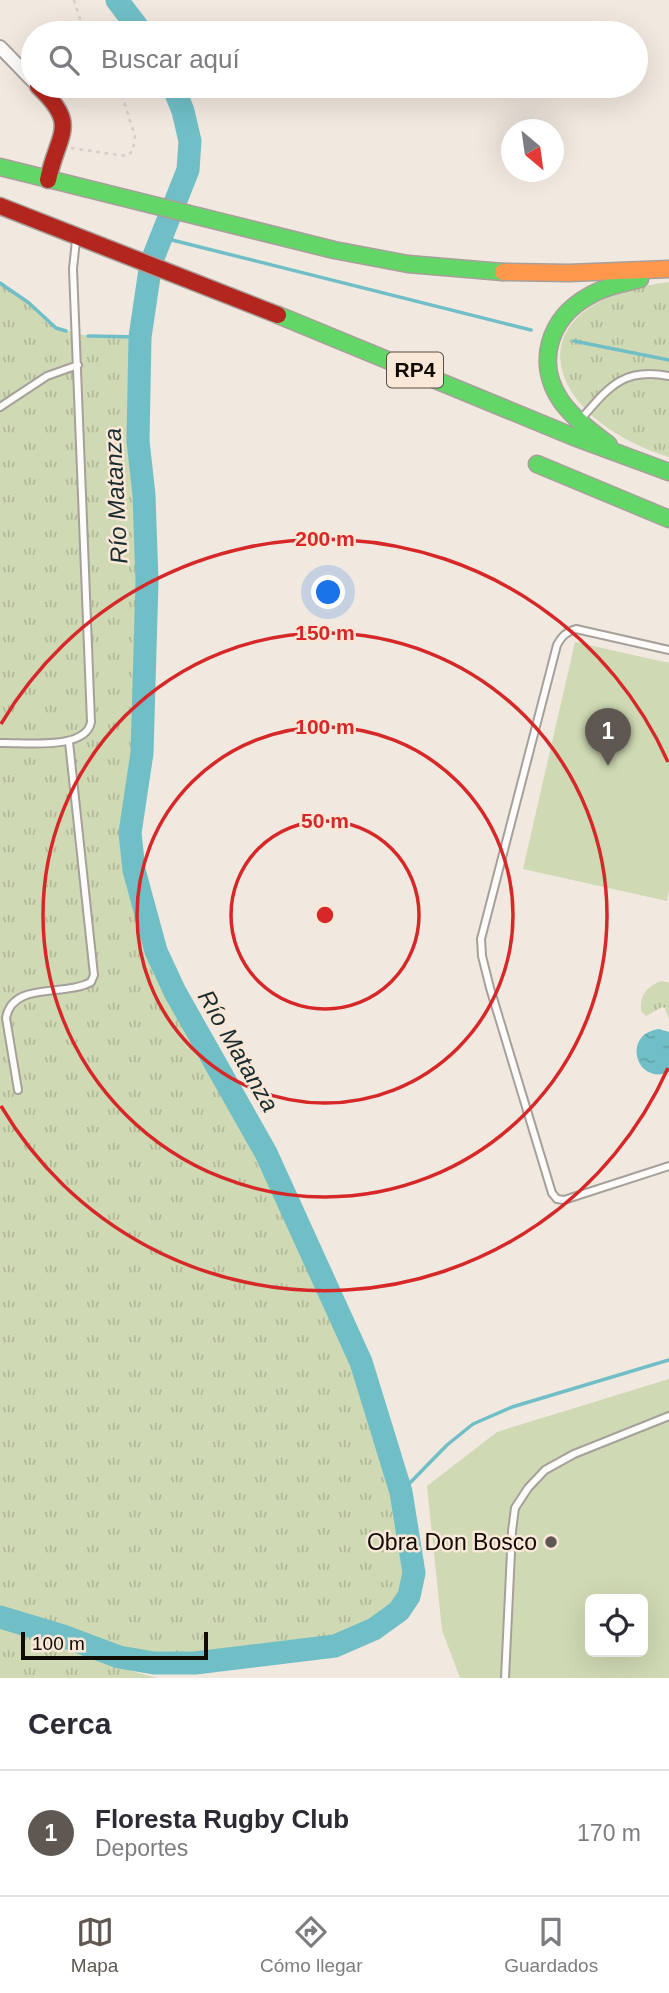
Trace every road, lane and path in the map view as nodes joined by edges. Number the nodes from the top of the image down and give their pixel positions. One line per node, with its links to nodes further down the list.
1 (74, 0): 2 (path)
2 (82, 21)
3 (0, 47): 4 (street)
4 (21, 69)
5 (49, 98): 7 (main road)
6 (123, 98): 7 (path)
7 (61, 139): 9 (main road)
8 (0, 167): 9 (main road)
9 (48, 180): 12 (main road)
10 (0, 206): 11 (main road, RP4)
11 (77, 235): 13 (lane); 17 (main road, RP4)
12 (669, 270): 16 (main road)
13 (78, 365): 15 (lane); 22 (lane)
14 (669, 376): 16 (lane)
15 (0, 407)
16 (579, 421): 17 (main road)
17 (629, 459): 19 (main road, RP4)
18 (537, 464): 20 (main road)
19 (669, 472)
20 (669, 519)
21 (669, 650): 25 (lane)
22 (69, 741): 23 (lane); 24 (lane)
23 (0, 743)
24 (18, 1090)
25 (669, 1166)
26 (669, 1416): 27 (lane)
27 (505, 1678)

